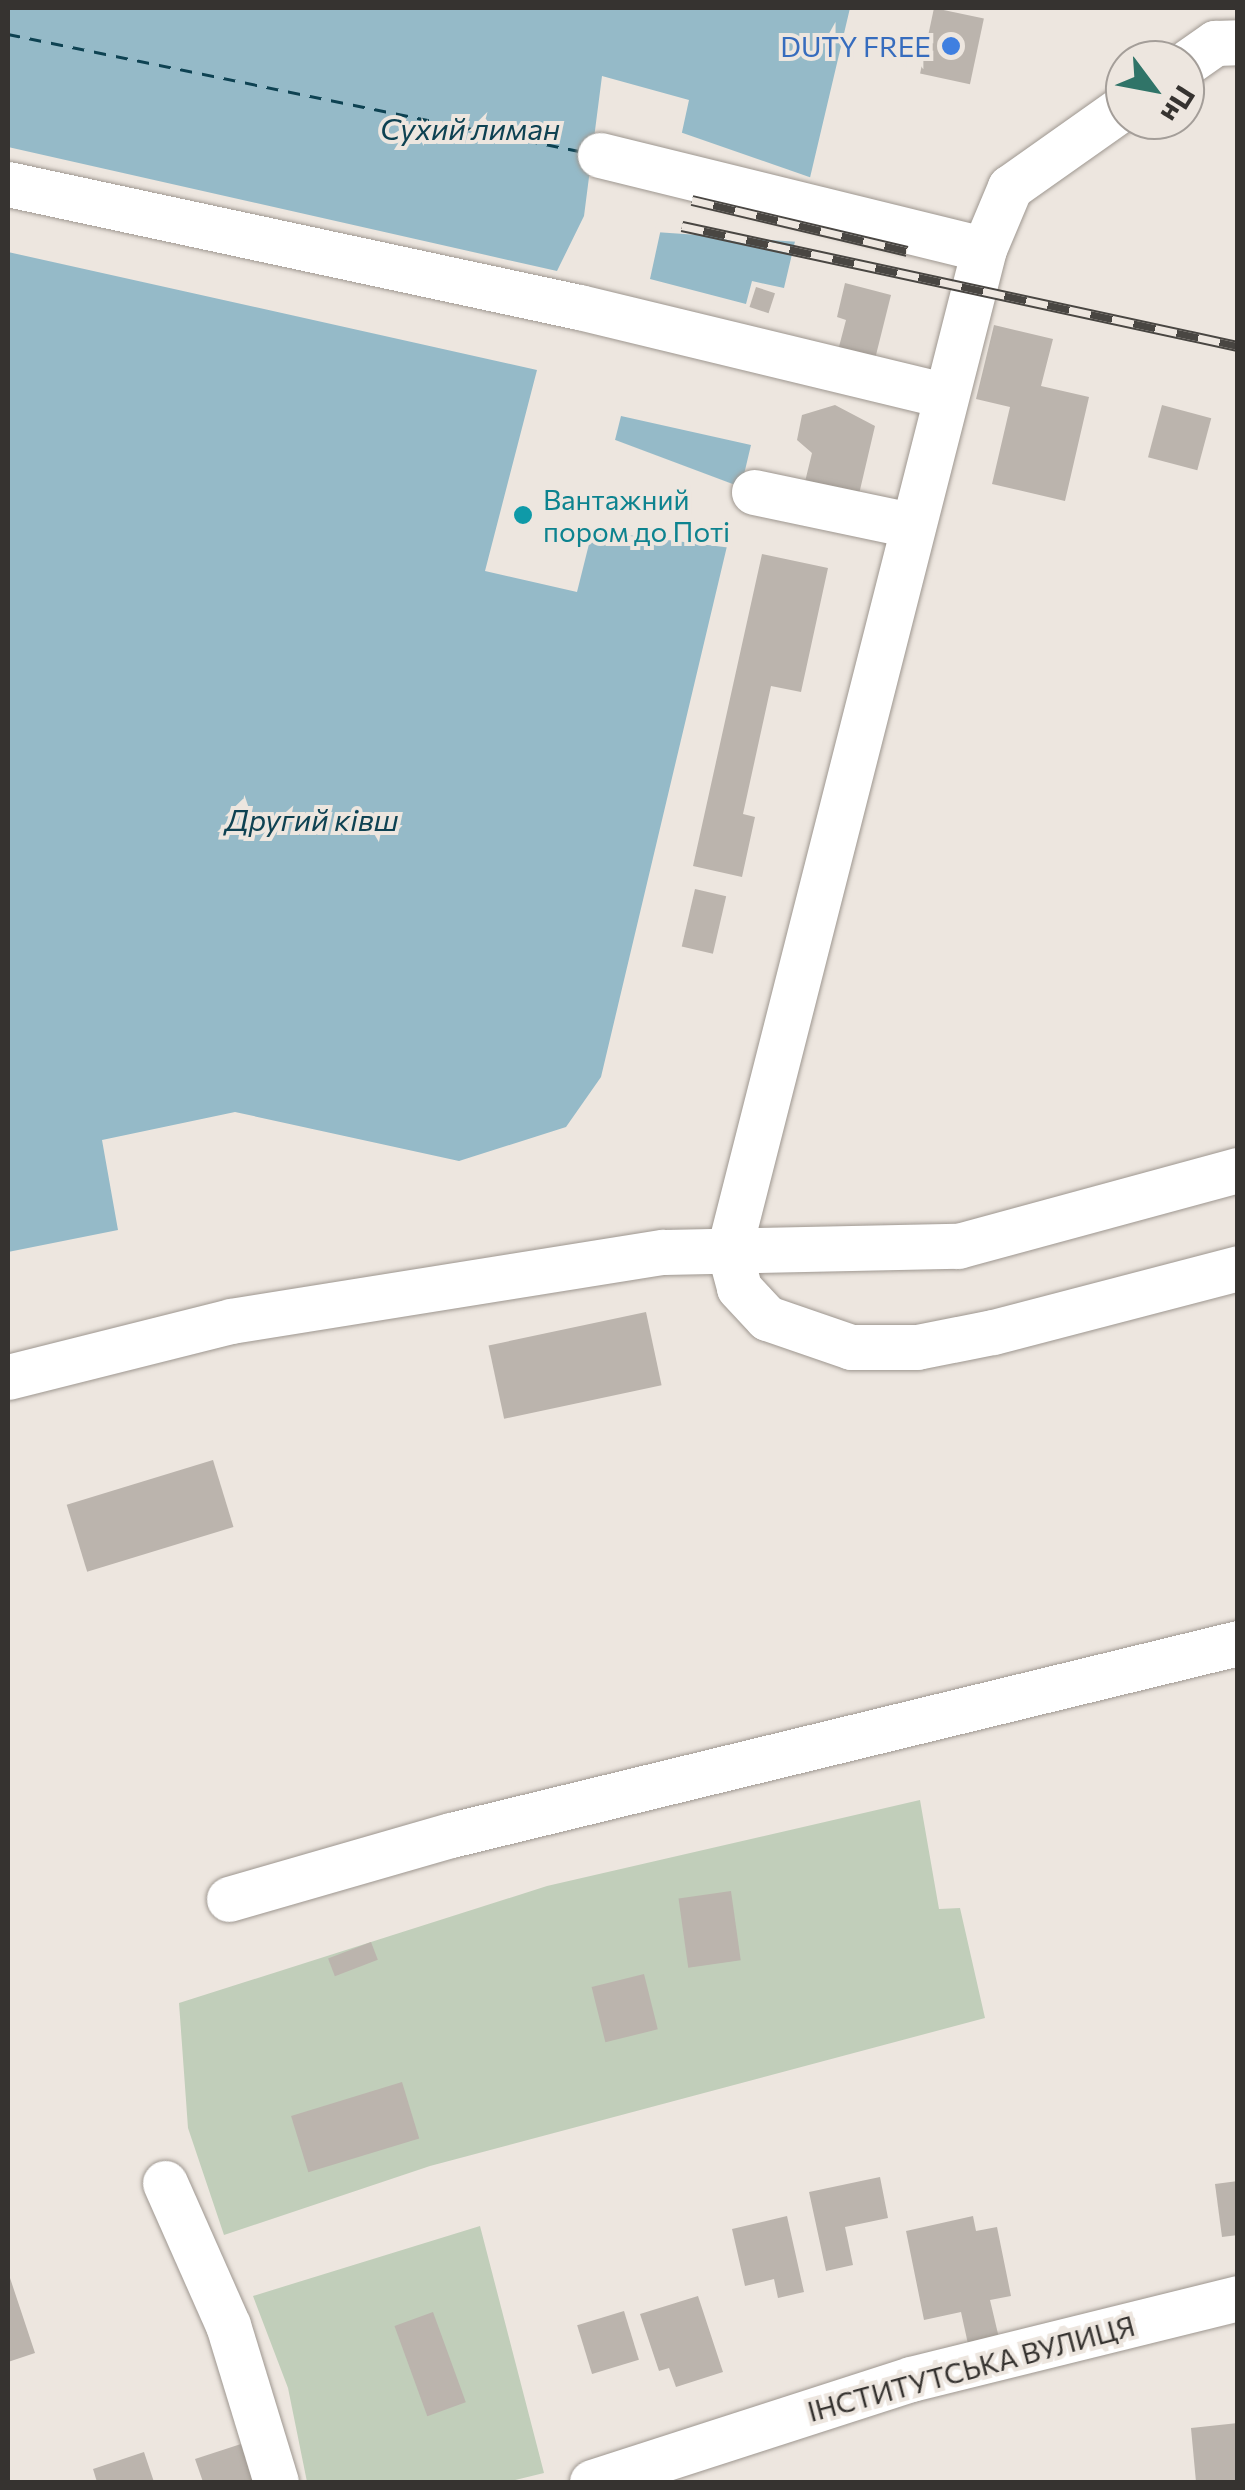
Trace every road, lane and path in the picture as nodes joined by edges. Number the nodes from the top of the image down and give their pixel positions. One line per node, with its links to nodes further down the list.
1 (1238, 42): 2 (street)
2 (1205, 50)
3 (1105, 120): 6 (street)
4 (600, 155): 6 (street)
5 (8, 184): 7 (street)
6 (984, 249): 7 (street)
7 (942, 395): 9 (street)
8 (754, 492): 9 (street)
9 (910, 526): 11 (street)
10 (1238, 1170): 11 (street)
11 (729, 1250): 12 (street); 13 (street)
12 (1238, 1268)
13 (8, 1377)
14 (1238, 1643): 15 (street)
15 (229, 1900)
16 (164, 2183): 18 (street)
17 (1238, 2298): 19 (street, ІНСТИТУТСЬКА ВУЛИЦЯ)
18 (276, 2482)
19 (592, 2482)

